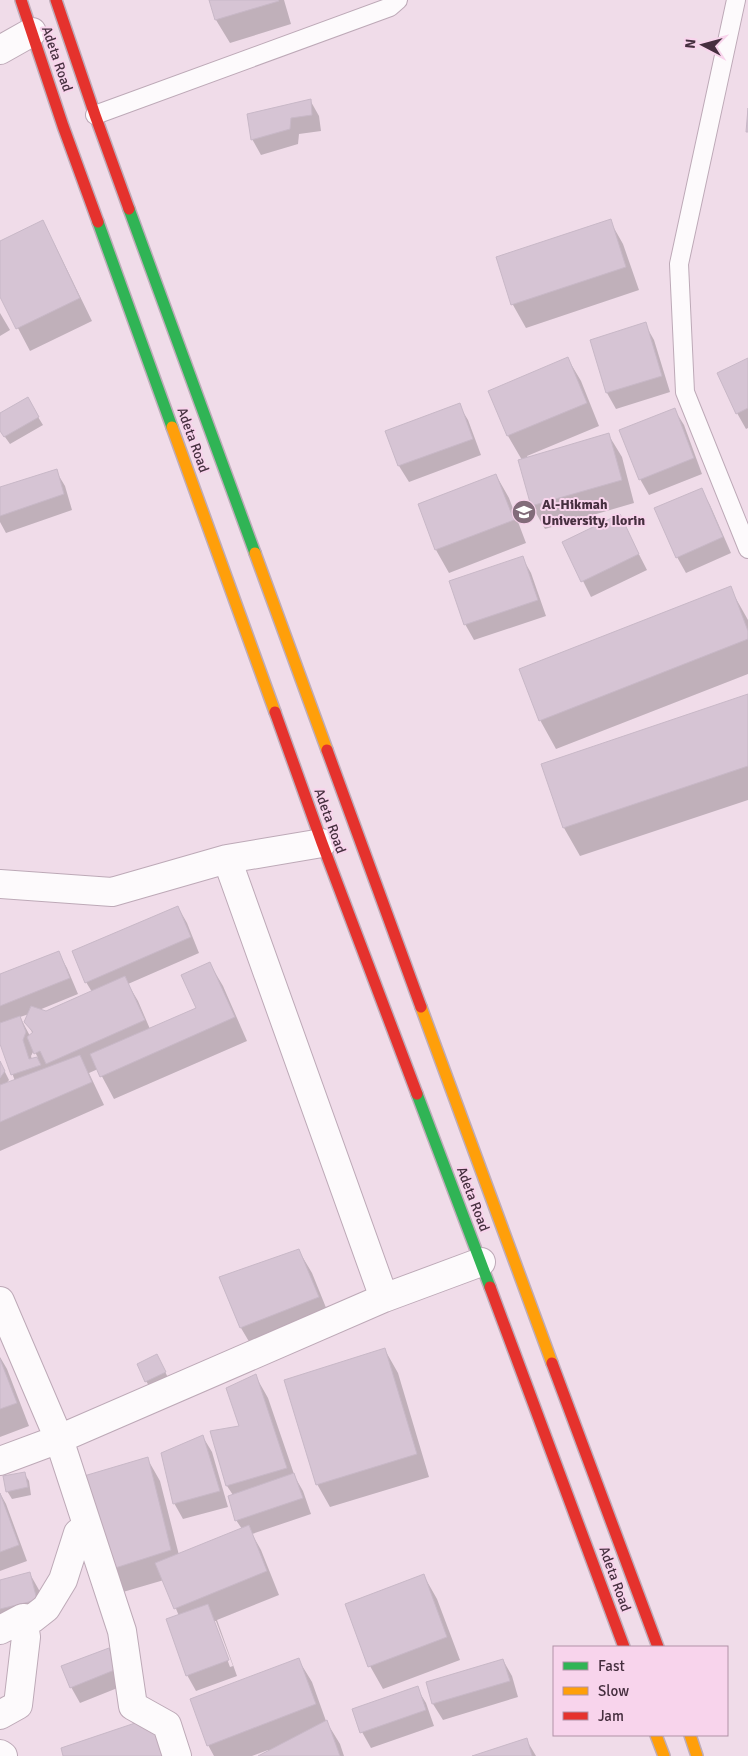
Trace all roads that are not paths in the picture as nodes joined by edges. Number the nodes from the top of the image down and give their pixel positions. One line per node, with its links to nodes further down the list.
1 (21, 0): 5 (main road, Adeta Road)
2 (56, 0): 7 (main road, Adeta Road)
3 (398, 0): 7 (lane)
4 (736, 0): 8 (lane)
5 (32, 32): 6 (street); 9 (main road, Adeta Road)
6 (0, 50)
7 (95, 115): 20 (main road, Adeta Road)
8 (748, 549)
9 (322, 842): 10 (street); 12 (main road, Adeta Road)
10 (227, 859): 11 (street); 13 (street)
11 (0, 884)
12 (481, 1262): 13 (street); 19 (main road, Adeta Road)
13 (384, 1298): 15 (street)
14 (0, 1300): 15 (street)
15 (58, 1439): 16 (street); 17 (street)
16 (0, 1461)
17 (87, 1526): 18 (street); 24 (street)
18 (12, 1624): 21 (street)
19 (624, 1646)
20 (658, 1646)
21 (0, 1715)
22 (656, 1736): 25 (main road)
23 (690, 1736): 26 (main road)
24 (177, 1756)
25 (664, 1756)
26 (697, 1756)

